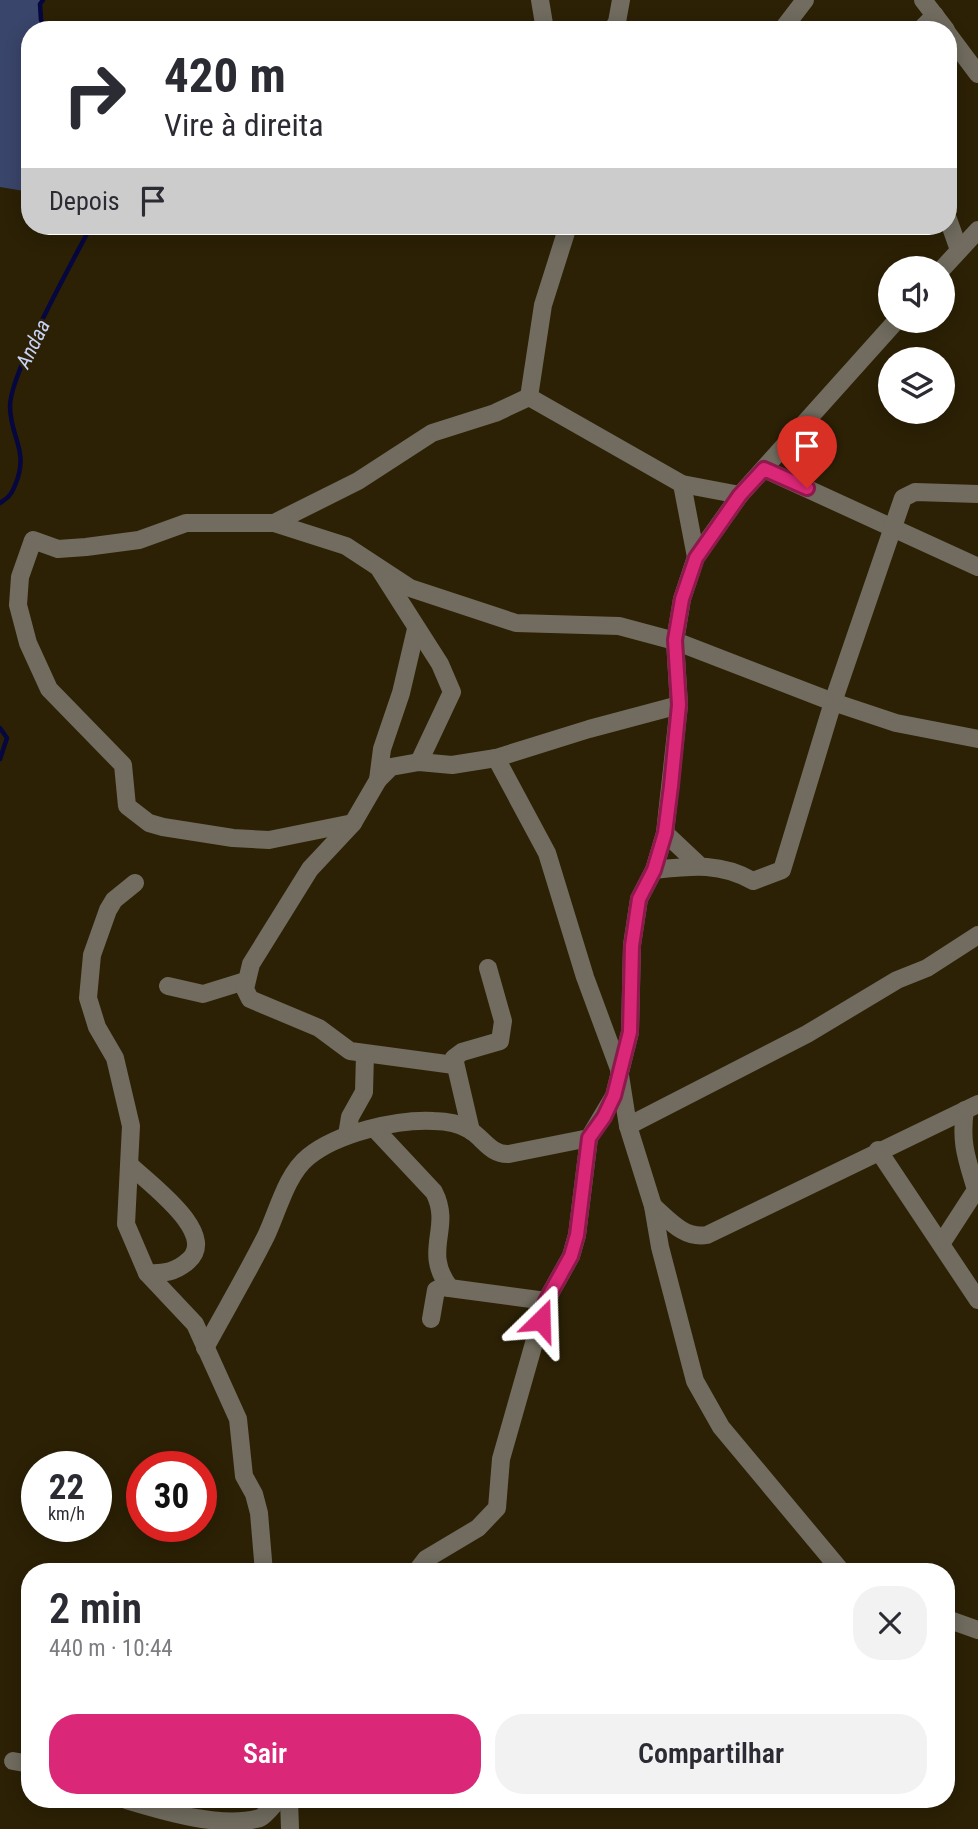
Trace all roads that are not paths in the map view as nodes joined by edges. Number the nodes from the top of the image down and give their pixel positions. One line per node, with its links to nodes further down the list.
1 (540, 0): 6 (street)
2 (621, 0): 7 (street)
3 (805, 0): 8 (street)
4 (923, 0): 5 (street)
5 (934, 15): 9 (street); 10 (street)
6 (544, 21)
7 (617, 21)
8 (789, 21)
9 (928, 21)
10 (939, 21)
11 (957, 46): 12 (street)
12 (978, 74)
13 (978, 230): 16 (street)
14 (565, 235): 19 (street)
15 (954, 235): 16 (street)
16 (959, 250): 17 (street)
17 (954, 256)
18 (885, 333): 20 (street)
19 (529, 397): 21 (street); 24 (street)
20 (764, 469): 23 (street); 25 (street)
21 (682, 484): 23 (street); 26 (street)
22 (978, 494): 25 (street)
23 (740, 495): 26 (street)
24 (274, 523): 27 (street); 37 (street)
25 (894, 527): 28 (street); 31 (street)
26 (696, 558): 30 (street)
27 (378, 567): 29 (street); 30 (street)
28 (978, 567)
29 (416, 629): 35 (street); 36 (street)
30 (675, 640): 31 (street); 32 (street)
31 (833, 702): 33 (street); 39 (street)
32 (679, 705): 34 (street); 38 (street)
33 (978, 739)
34 (496, 758): 35 (street); 47 (street)
35 (419, 762): 36 (street)
36 (378, 780): 37 (street)
37 (353, 823): 44 (street)
38 (665, 833): 39 (street); 40 (street)
39 (699, 865): 40 (street)
40 (654, 870): 46 (street)
41 (135, 883): 58 (street)
42 (978, 935): 52 (street)
43 (488, 968): 49 (street)
44 (245, 981): 45 (street); 48 (street)
45 (168, 986)
46 (629, 1003): 47 (street); 50 (street)
47 (598, 1013): 50 (street)
48 (365, 1054): 49 (street); 55 (street)
49 (454, 1065): 54 (street)
50 (618, 1069): 52 (street); 56 (street)
51 (972, 1107): 57 (street); 61 (street)
52 (628, 1126): 59 (street)
53 (375, 1129): 54 (street); 55 (street); 64 (street)
54 (471, 1130): 56 (street)
55 (347, 1135): 68 (street)
56 (589, 1138): 66 (street)
57 (878, 1150): 60 (street); 61 (street)
58 (130, 1165): 63 (street); 63 (street)
59 (653, 1206): 60 (street); 62 (street)
60 (681, 1231): 62 (street)
61 (941, 1244): 65 (street)
62 (660, 1247): 71 (street)
63 (147, 1273): 68 (street)
64 (450, 1288): 66 (street); 67 (street)
65 (978, 1300)
66 (546, 1301): 70 (street)
67 (431, 1319)
68 (205, 1348): 69 (street)
69 (263, 1563)
70 (423, 1563)
71 (829, 1563)
72 (955, 1622): 73 (street)
73 (978, 1630)
74 (154, 1808): 77 (street)
75 (271, 1808): 77 (street)
76 (289, 1808): 78 (street)
77 (258, 1823)
78 (290, 1829)

